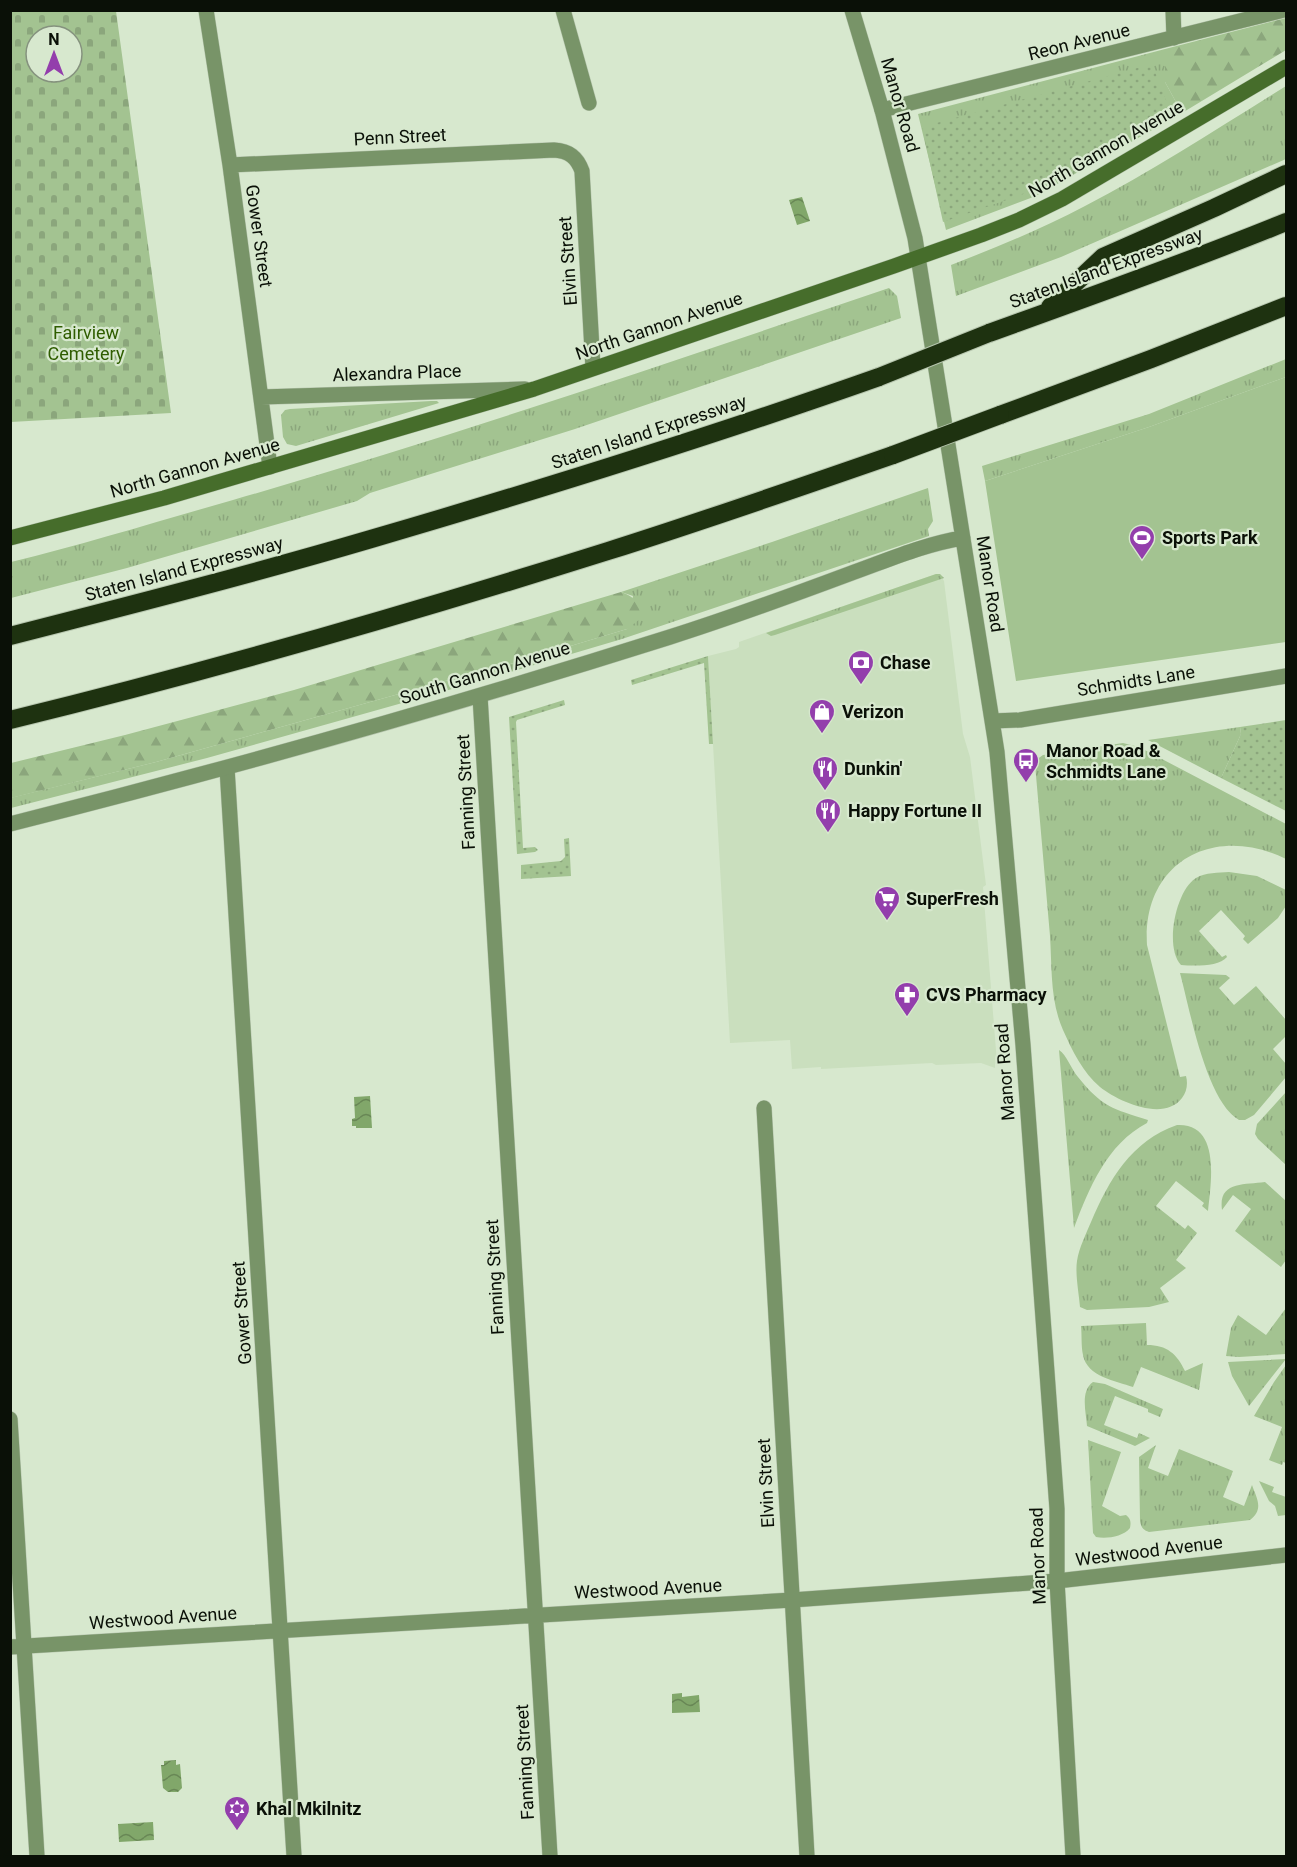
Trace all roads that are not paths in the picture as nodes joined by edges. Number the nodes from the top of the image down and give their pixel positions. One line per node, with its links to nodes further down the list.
1 (206, 10): 11 (street, Gower Street)
2 (563, 10): 8 (street)
3 (852, 10): 9 (street, Manor Road)
4 (1173, 10): 6 (street)
5 (1284, 10): 6 (street, Reon Avenue)
6 (1174, 38): 9 (street, Reon Avenue)
7 (1287, 67): 14 (main road, North Gannon Avenue)
8 (589, 103)
9 (882, 110): 14 (street, Manor Road)
10 (572, 154): 11 (street, Penn Street); 19 (street, Elvin Street)
11 (230, 165): 21 (street, Gower Street)
12 (1287, 174): 16 (highway)
13 (1287, 222): 16 (highway, Staten Island Expressway)
14 (918, 257): 19 (main road, North Gannon Avenue); 24 (street, Manor Road)
15 (1287, 306): 18 (highway)
16 (1044, 313): 25 (highway, Staten Island Expressway, bridge)
17 (1287, 315): 18 (highway)
18 (1222, 332): 28 (highway, bridge)
19 (593, 368): 20 (main road, North Gannon Avenue)
20 (534, 389): 21 (street, Alexandra Place); 22 (main road, North Gannon Avenue)
21 (261, 397): 22 (street, Gower Street)
22 (270, 467): 23 (main road, North Gannon Avenue)
23 (10, 538)
24 (963, 538): 27 (street, South Gannon Avenue); 29 (street, Manor Road)
25 (10, 636)
26 (1287, 676): 29 (street, Schmidts Lane)
27 (480, 696): 30 (street, South Gannon Avenue); 37 (street, Fanning Street)
28 (10, 720)
29 (992, 721): 35 (street, Manor Road)
30 (227, 768): 31 (street, South Gannon Avenue); 38 (street, Gower Street)
31 (10, 824)
32 (764, 1108): 36 (street, Elvin Street)
33 (10, 1419): 39 (street)
34 (1287, 1555): 35 (street, Westwood Avenue)
35 (1057, 1581): 36 (street, Westwood Avenue); 44 (street, Manor Road)
36 (792, 1600): 37 (street, Westwood Avenue); 43 (street, Elvin Street)
37 (536, 1615): 38 (street, Westwood Avenue); 42 (street, Fanning Street)
38 (281, 1630): 39 (street, Westwood Avenue); 41 (street, Gower Street)
39 (18, 1647): 40 (street)
40 (38, 1857)
41 (294, 1857)
42 (550, 1857)
43 (807, 1857)
44 (1073, 1857)

